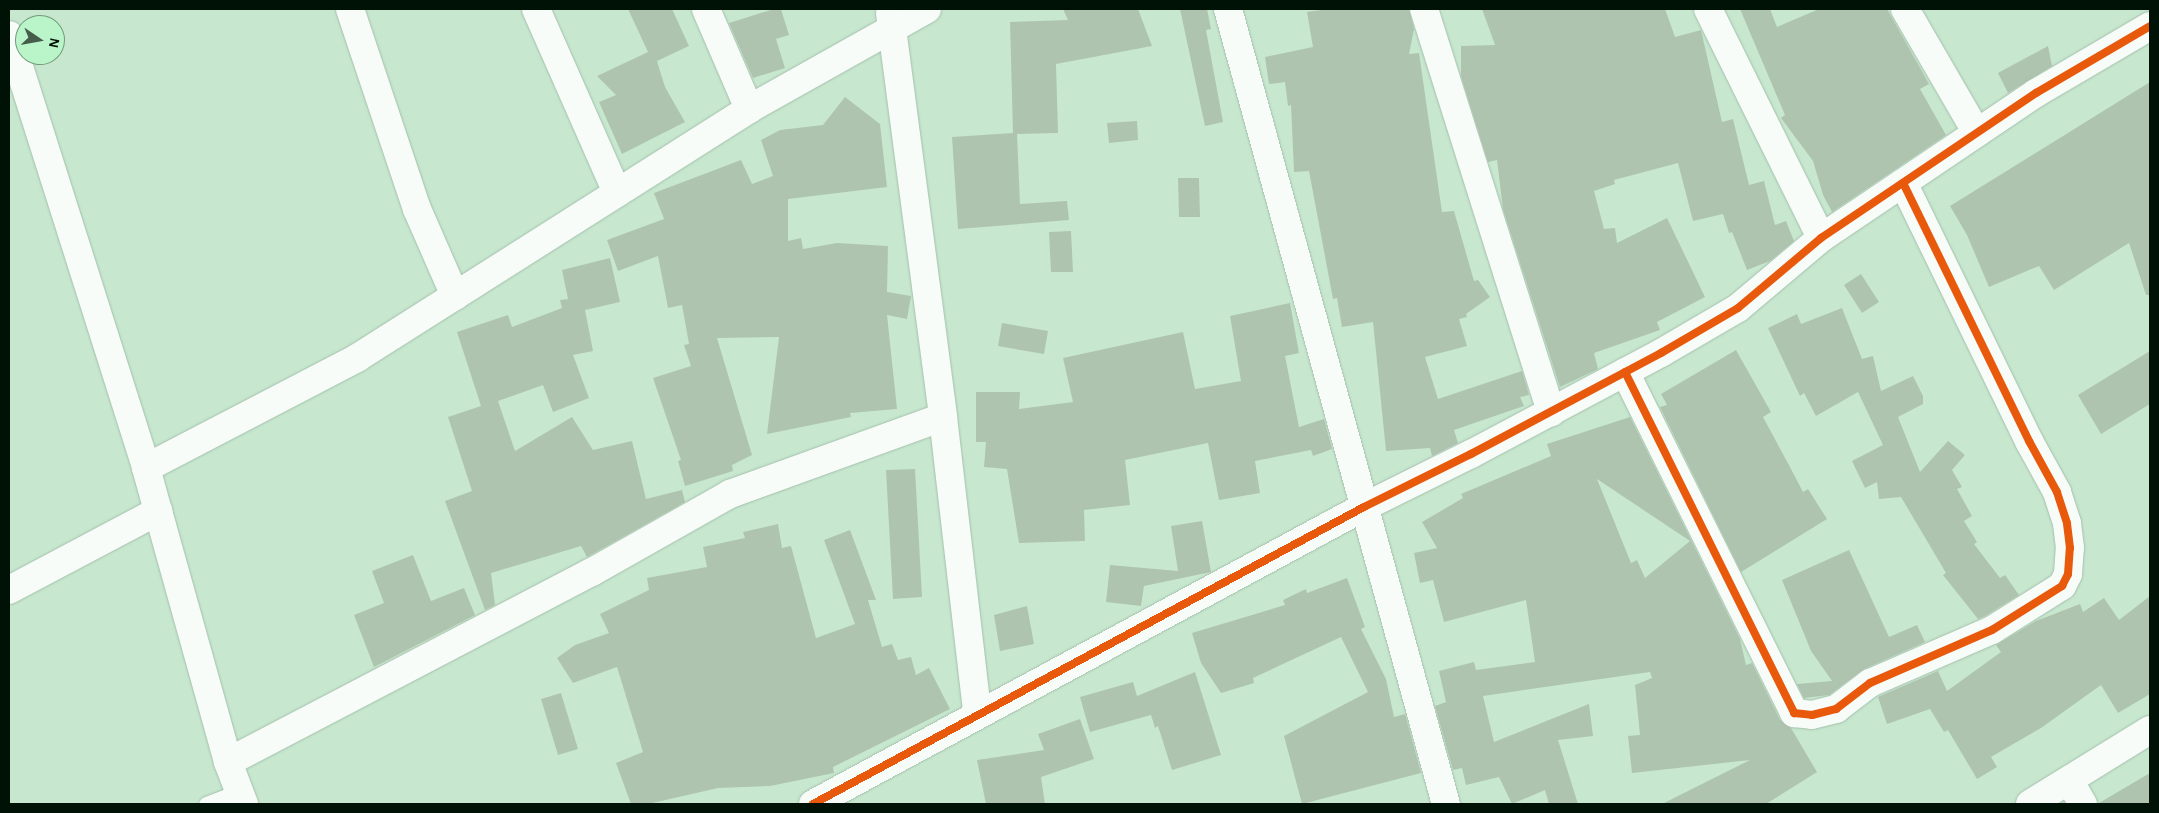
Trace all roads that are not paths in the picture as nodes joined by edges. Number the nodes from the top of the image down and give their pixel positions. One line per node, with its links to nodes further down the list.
1 (350, 9): 17 (street)
2 (536, 9): 15 (street)
3 (706, 9): 12 (street)
4 (927, 9): 9 (street)
5 (1228, 9): 22 (street)
6 (1424, 9): 19 (street)
7 (1708, 9): 16 (street)
8 (1905, 9): 13 (street)
9 (891, 18): 12 (street); 20 (street)
10 (2150, 26): 13 (street)
11 (9, 35): 21 (street)
12 (749, 109): 15 (street)
13 (1977, 133): 14 (street)
14 (1903, 183): 16 (street); 18 (street)
15 (617, 193): 17 (street)
16 (1821, 238): 18 (street)
17 (455, 296): 21 (street)
18 (1625, 372): 19 (street)
19 (1551, 412): 22 (street)
20 (943, 418): 25 (street); 27 (street)
21 (146, 468): 23 (street)
22 (1364, 507): 25 (street); 32 (street)
23 (158, 511): 24 (street); 27 (street)
24 (9, 590)
25 (977, 713): 31 (street)
26 (2150, 730): 28 (street)
27 (228, 762): 29 (street)
28 (2069, 780): 33 (street); 34 (street)
29 (242, 798): 30 (lane)
30 (206, 804)
31 (813, 804)
32 (1446, 804)
33 (2030, 804)
34 (2083, 804)

